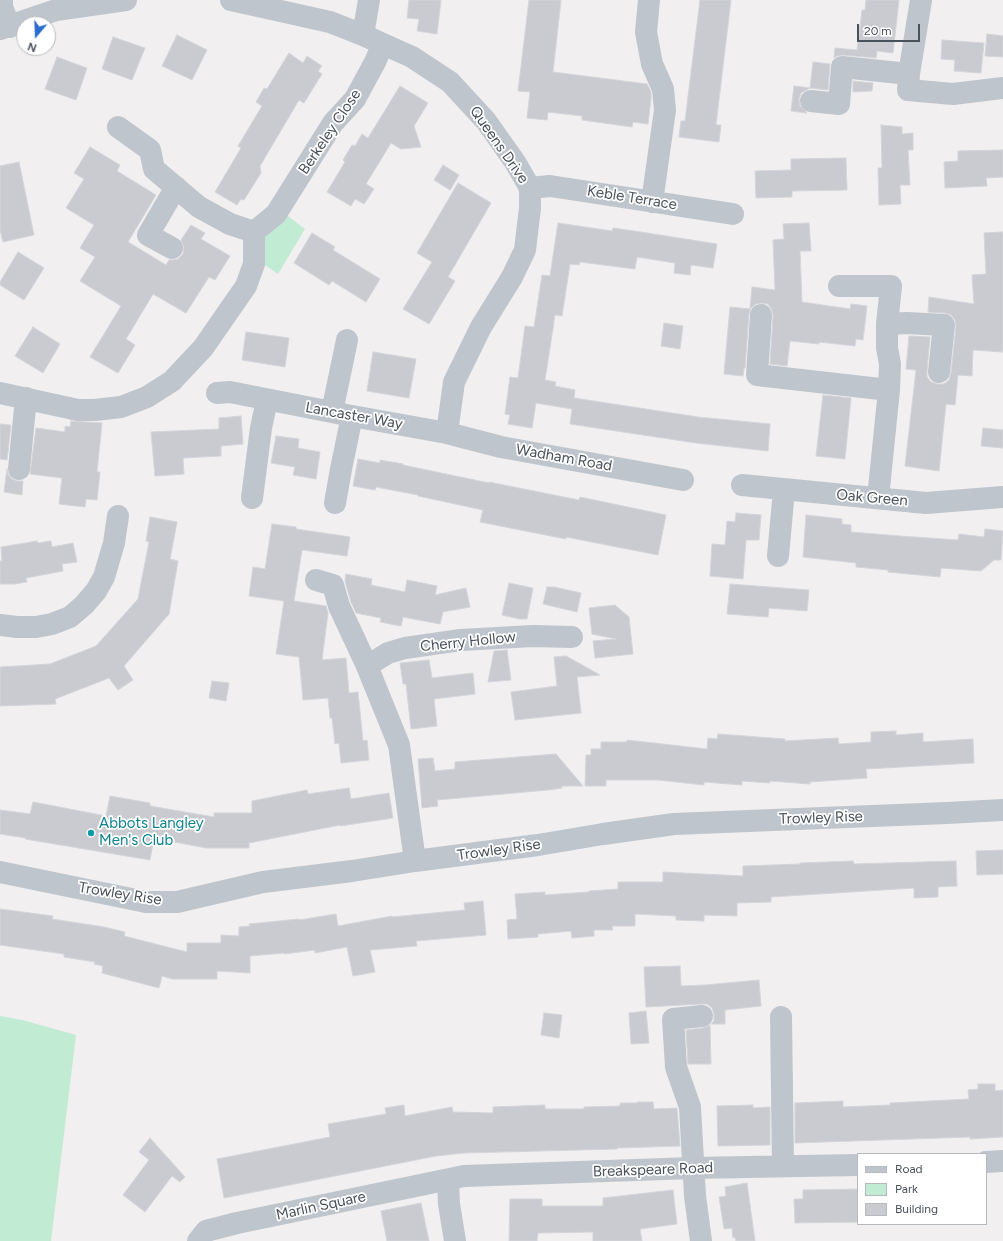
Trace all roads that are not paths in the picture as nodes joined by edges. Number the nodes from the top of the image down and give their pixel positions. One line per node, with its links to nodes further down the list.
1 (2, 0): 7 (street)
2 (126, 0): 7 (street)
3 (231, 0): 8 (street, Queens Drive)
4 (369, 0): 8 (street)
5 (649, 0): 16 (street)
6 (921, 0): 10 (street)
7 (5, 28)
8 (363, 35): 9 (street, Queens Drive)
9 (383, 44): 15 (street, Queens Drive); 18 (street, Berkeley Close)
10 (908, 82): 11 (street); 12 (street)
11 (1003, 88)
12 (811, 101)
13 (118, 127): 14 (street)
14 (176, 187): 18 (street); 19 (street)
15 (530, 188): 16 (street, Keble Terrace); 31 (street, Queens Drive)
16 (652, 202): 17 (street, Keble Terrace)
17 (733, 214)
18 (254, 232): 28 (street)
19 (172, 248)
20 (839, 286): 22 (street)
21 (761, 315): 25 (street)
22 (887, 324): 24 (street); 25 (street)
23 (347, 340): 30 (street)
24 (939, 372)
25 (889, 390): 38 (street)
26 (217, 392): 29 (street, Lancaster Way)
27 (0, 393): 28 (street)
28 (26, 398): 32 (street)
29 (264, 399): 30 (street, Lancaster Way); 37 (street)
30 (342, 414): 31 (street, Lancaster Way); 39 (street)
31 (447, 433): 33 (street, Wadham Road)
32 (19, 469)
33 (683, 480)
34 (742, 485): 35 (street, Oak Green)
35 (784, 490): 38 (street, Oak Green); 41 (street)
36 (1003, 497): 38 (street, Oak Green)
37 (252, 498)
38 (878, 498)
39 (336, 503)
40 (118, 516): 43 (street)
41 (778, 556)
42 (316, 580): 45 (street)
43 (0, 625)
44 (572, 637): 45 (street, Cherry Hollow)
45 (367, 666): 47 (street)
46 (1003, 810): 47 (street, Trowley Rise)
47 (415, 861): 48 (street, Trowley Rise)
48 (0, 872)
49 (702, 1016): 55 (street)
50 (781, 1017): 54 (street)
51 (1003, 1161): 52 (street)
52 (987, 1162)
53 (857, 1165): 54 (street, Breakspeare Road)
54 (783, 1166): 55 (street, Breakspeare Road)
55 (693, 1168): 56 (street, Breakspeare Road); 59 (street)
56 (448, 1180): 57 (street, Marlin Square); 58 (street)
57 (198, 1241)
58 (455, 1241)
59 (701, 1241)

